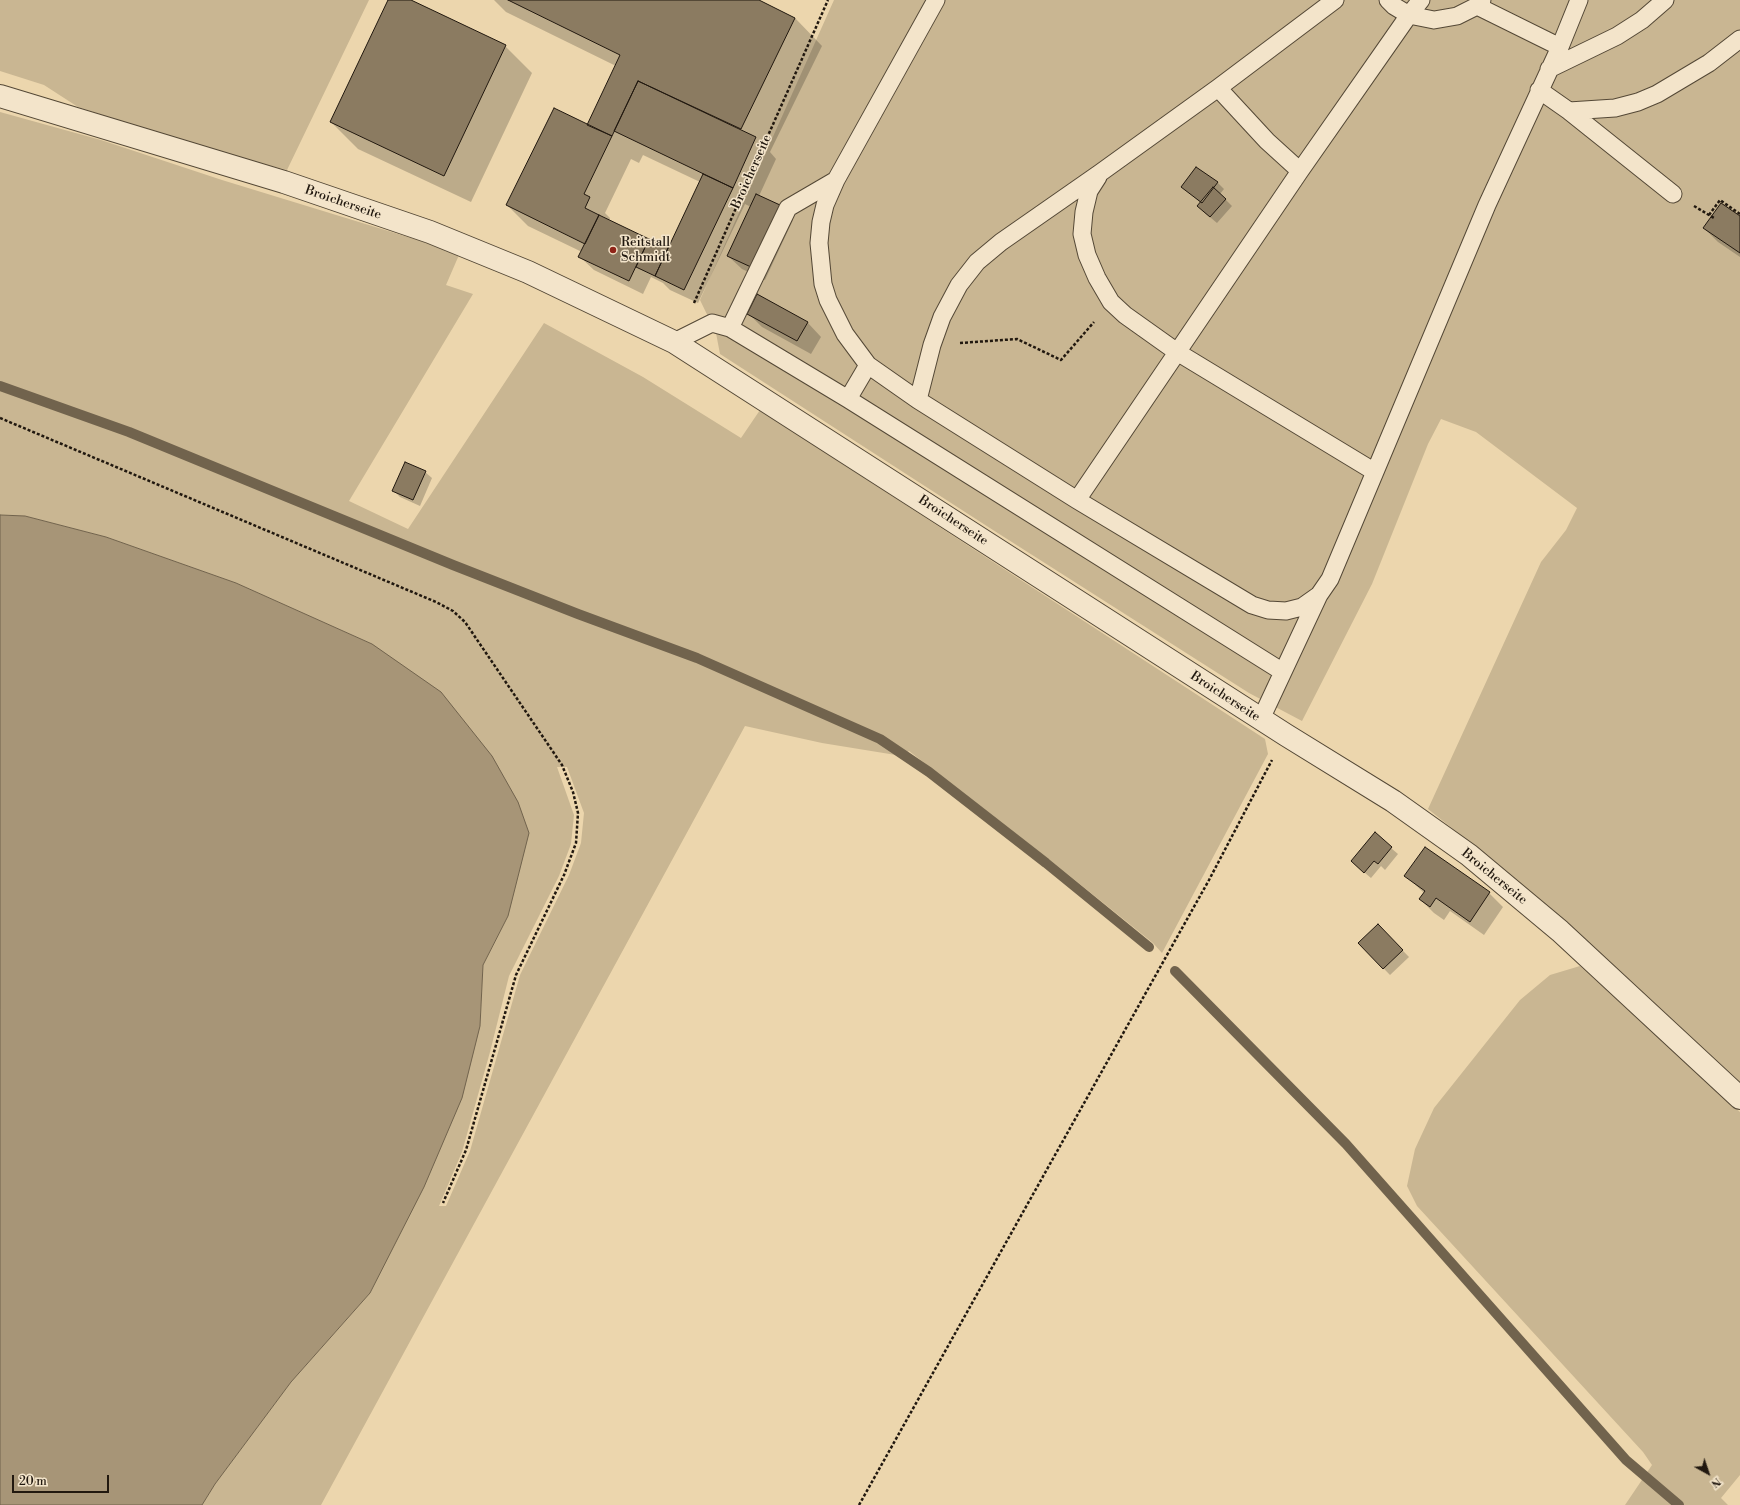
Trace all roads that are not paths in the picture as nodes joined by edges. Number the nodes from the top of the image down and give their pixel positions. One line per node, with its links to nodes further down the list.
1 (936, 0): 18 (lane)
2 (1335, 0): 12 (lane)
3 (1388, 0): 8 (lane)
4 (1421, 0): 8 (lane)
5 (1579, 0): 10 (lane)
6 (1665, 0): 11 (lane)
7 (1479, 3): 8 (lane); 10 (lane)
8 (1409, 15): 16 (lane)
9 (1740, 39): 15 (lane)
10 (1560, 47): 11 (lane)
11 (1549, 69): 13 (lane)
12 (1218, 88): 16 (lane); 17 (lane)
13 (1540, 90): 15 (lane); 26 (lane)
14 (0, 96): 21 (street, Broicherseite)
15 (1569, 111): 19 (lane)
16 (1300, 171): 22 (lane)
17 (1100, 173): 22 (lane); 25 (lane)
18 (836, 180): 20 (lane); 23 (lane)
19 (1674, 194)
20 (730, 328): 21 (lane); 24 (lane)
21 (674, 342): 30 (street, Broicherseite)
22 (1178, 352): 26 (lane); 27 (lane)
23 (868, 365): 24 (lane); 25 (lane)
24 (848, 399): 29 (lane)
25 (918, 400): 27 (lane)
26 (1375, 472): 28 (lane)
27 (1077, 500): 28 (lane)
28 (1320, 595): 29 (lane)
29 (1283, 672): 30 (lane)
30 (1261, 719): 31 (street, Broicherseite)
31 (1740, 1098)

